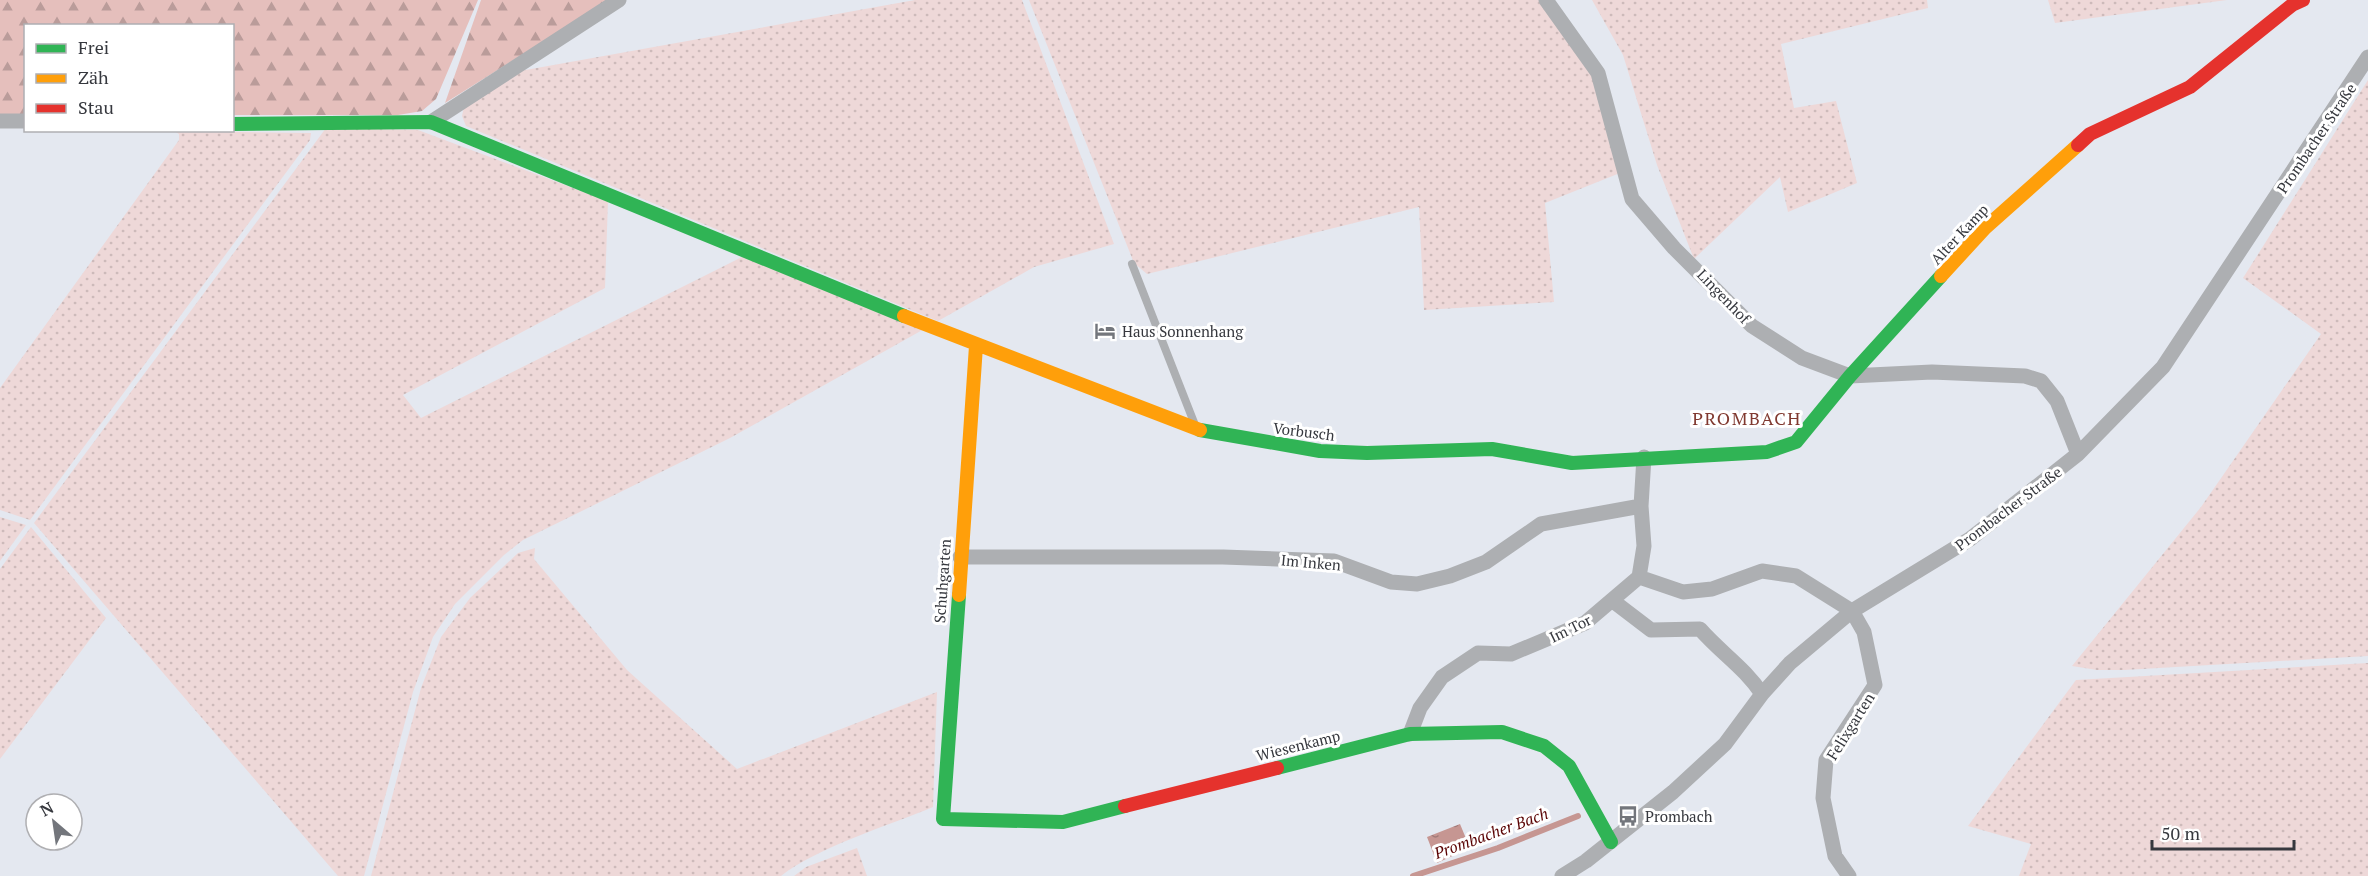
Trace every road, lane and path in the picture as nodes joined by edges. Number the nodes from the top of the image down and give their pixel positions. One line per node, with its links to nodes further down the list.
1 (619, 0): 7 (street)
2 (1546, 0): 11 (street, Lingenhof)
3 (2303, 0): 11 (street, Alter Kamp)
4 (2368, 57): 13 (street, Prombacher Straße)
5 (0, 121): 6 (street)
6 (24, 121)
7 (431, 122): 8 (street); 10 (street, Vorbusch)
8 (234, 124)
9 (1132, 264): 12 (lane)
10 (976, 346): 12 (street, Vorbusch); 16 (street, Schuhgarten)
11 (1850, 376): 13 (street, Lingenhof); 14 (street, Alter Kamp)
12 (1196, 429): 14 (street, Vorbusch)
13 (2078, 454): 19 (street, Prombacher Straße)
14 (1644, 457): 15 (street)
15 (1641, 506): 16 (street, Im Inken); 17 (street)
16 (960, 557): 22 (street, Schuhgarten)
17 (1639, 577): 18 (street, Im Tor); 19 (street)
18 (1613, 601): 20 (street); 21 (street, Im Tor)
19 (1852, 611): 20 (street, Prombacher Straße); 25 (street, Felixgarten)
20 (1762, 694): 23 (street, Prombacher Straße)
21 (1410, 734): 22 (street, Wiesenkamp); 23 (street, Wiesenkamp)
22 (943, 819)
23 (1611, 842): 24 (street, Prombacher Straße)
24 (1562, 876)
25 (1849, 876)

